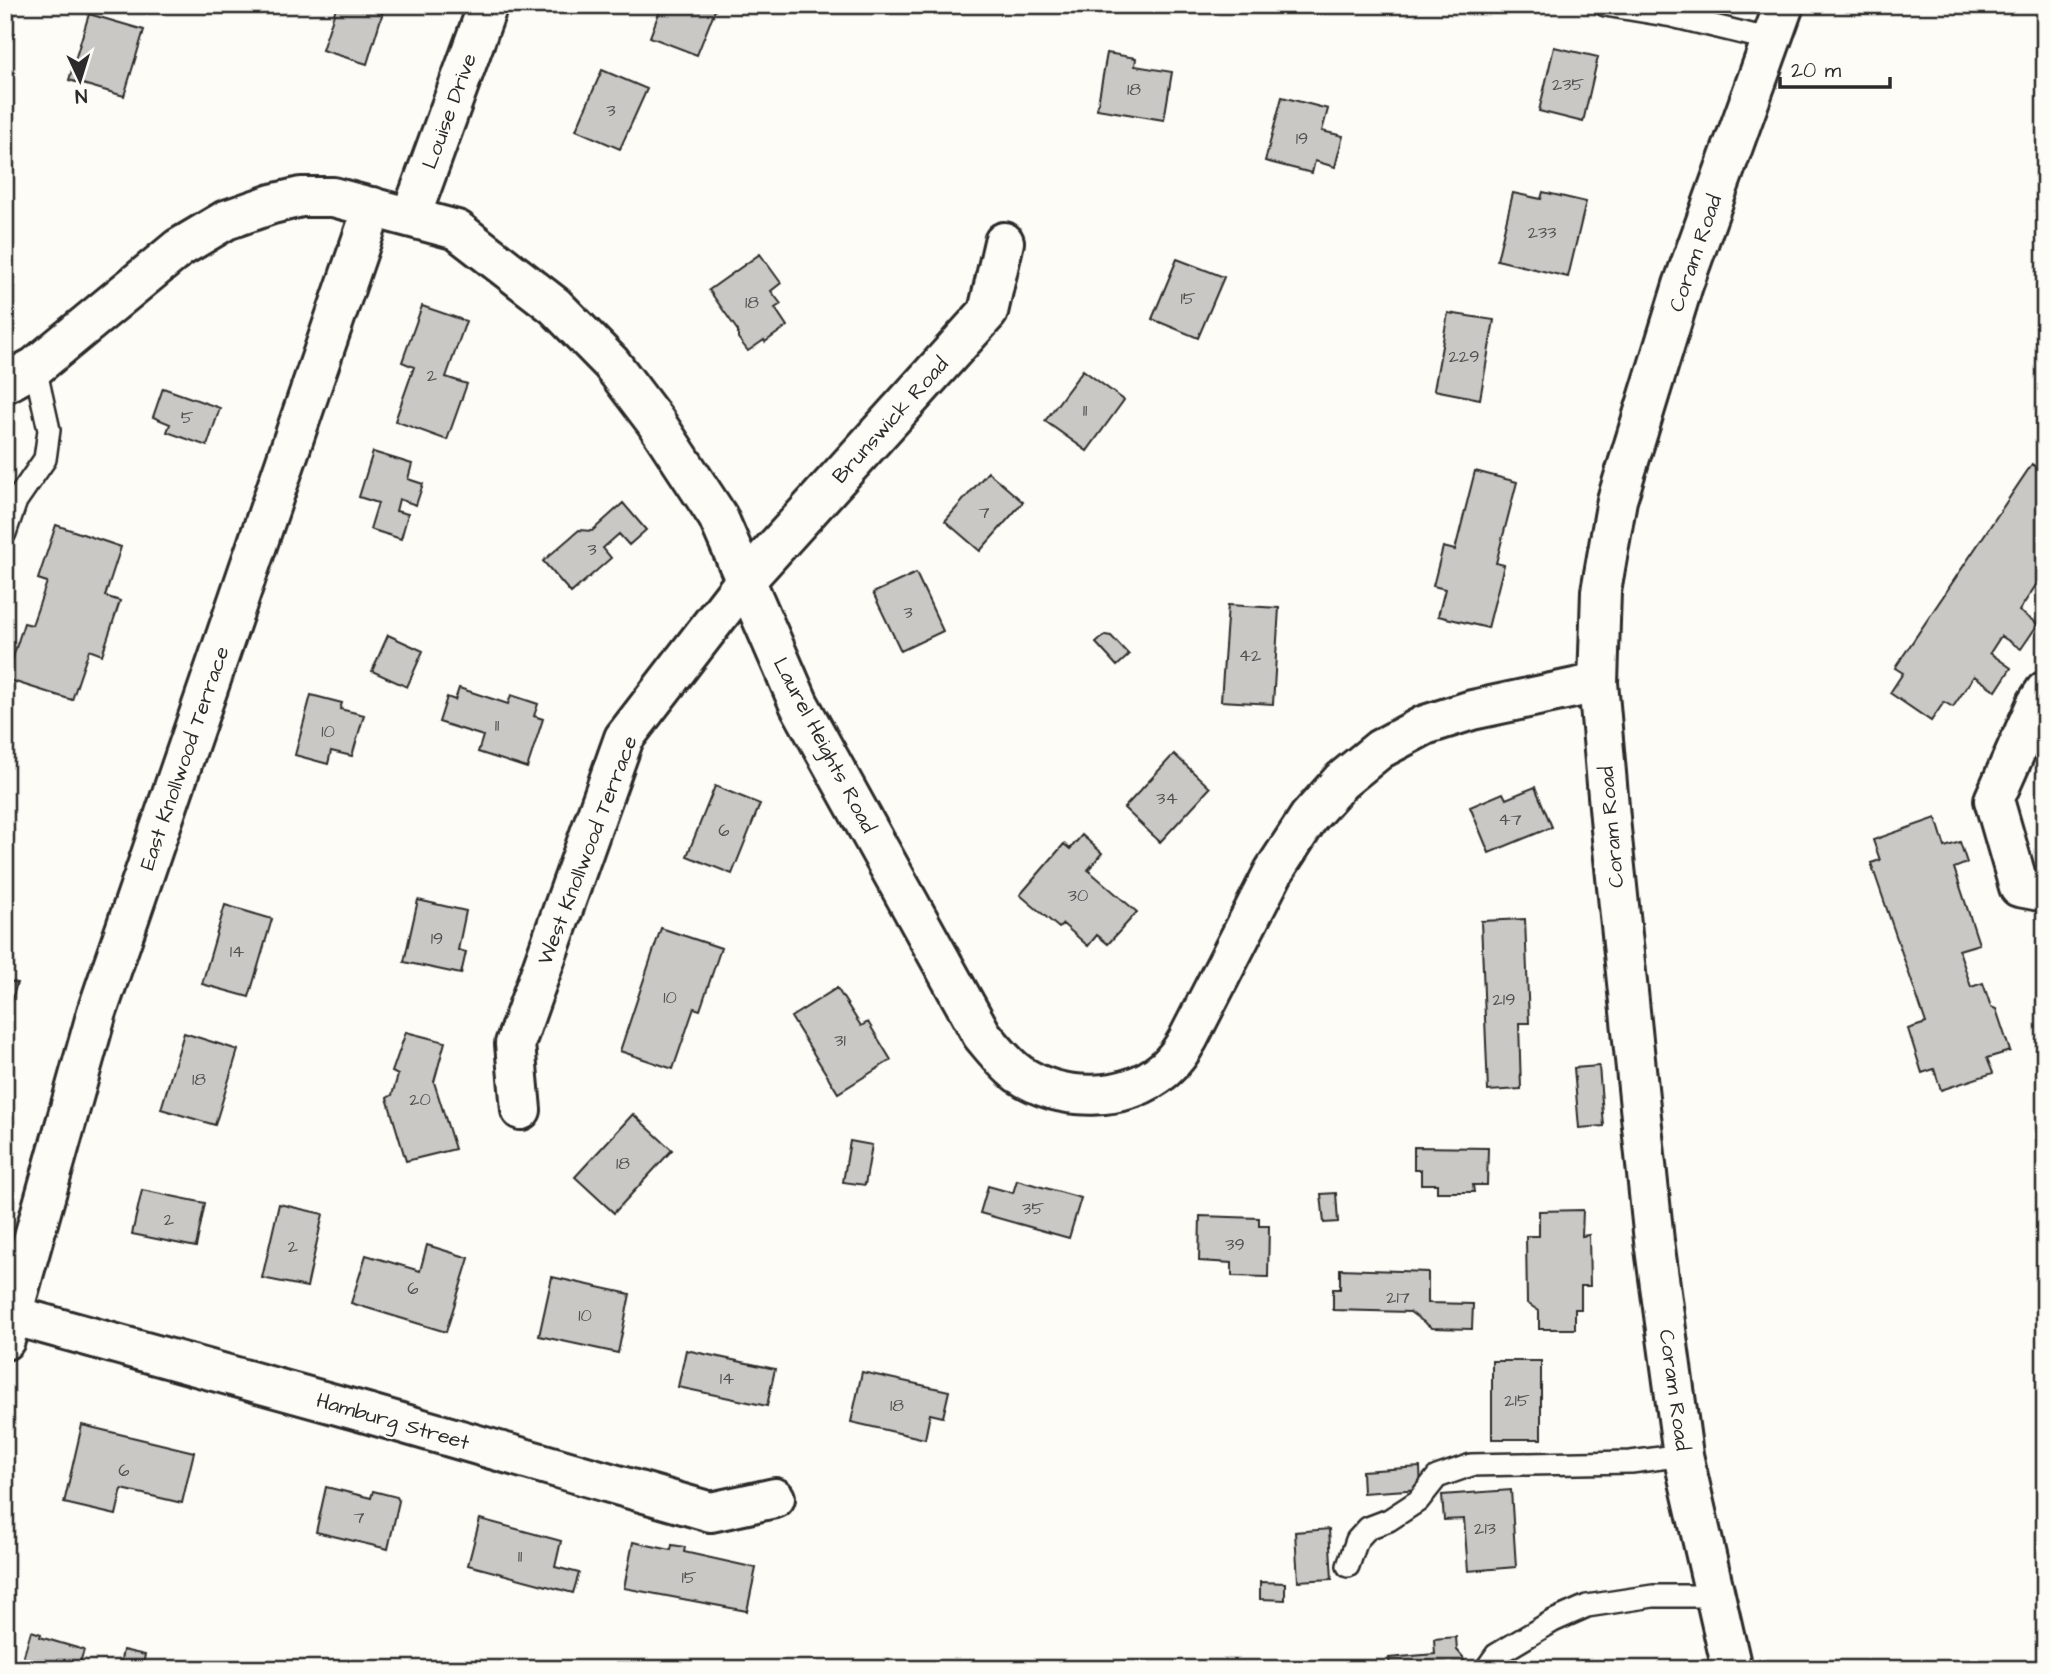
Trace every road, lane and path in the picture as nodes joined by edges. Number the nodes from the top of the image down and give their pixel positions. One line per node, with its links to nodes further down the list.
1 (488, 5): 5 (street, Louise Drive)
2 (1605, 5): 3 (lane)
3 (1778, 22): 10 (street, Coram Road)
4 (373, 207): 5 (street, Laurel Heights Road); 7 (street, Laurel Heights Road); 14 (street, East Knollwood Terrace)
5 (411, 216): 9 (street, Laurel Heights Road)
6 (1004, 243): 9 (street, Brunswick Road)
7 (20, 375): 8 (lane)
8 (5, 533)
9 (745, 581): 10 (street, Laurel Heights Road); 13 (street, West Knollwood Terrace)
10 (1598, 683): 15 (street, Coram Road)
11 (2045, 691): 12 (street)
12 (2045, 892)
13 (521, 1111)
14 (8, 1327): 16 (street, Hamburg Street)
15 (1683, 1455): 17 (lane); 18 (street, Coram Road)
16 (775, 1498)
17 (1348, 1566)
18 (1714, 1596): 19 (lane); 20 (street, Coram Road)
19 (1486, 1669)
20 (1732, 1669)

